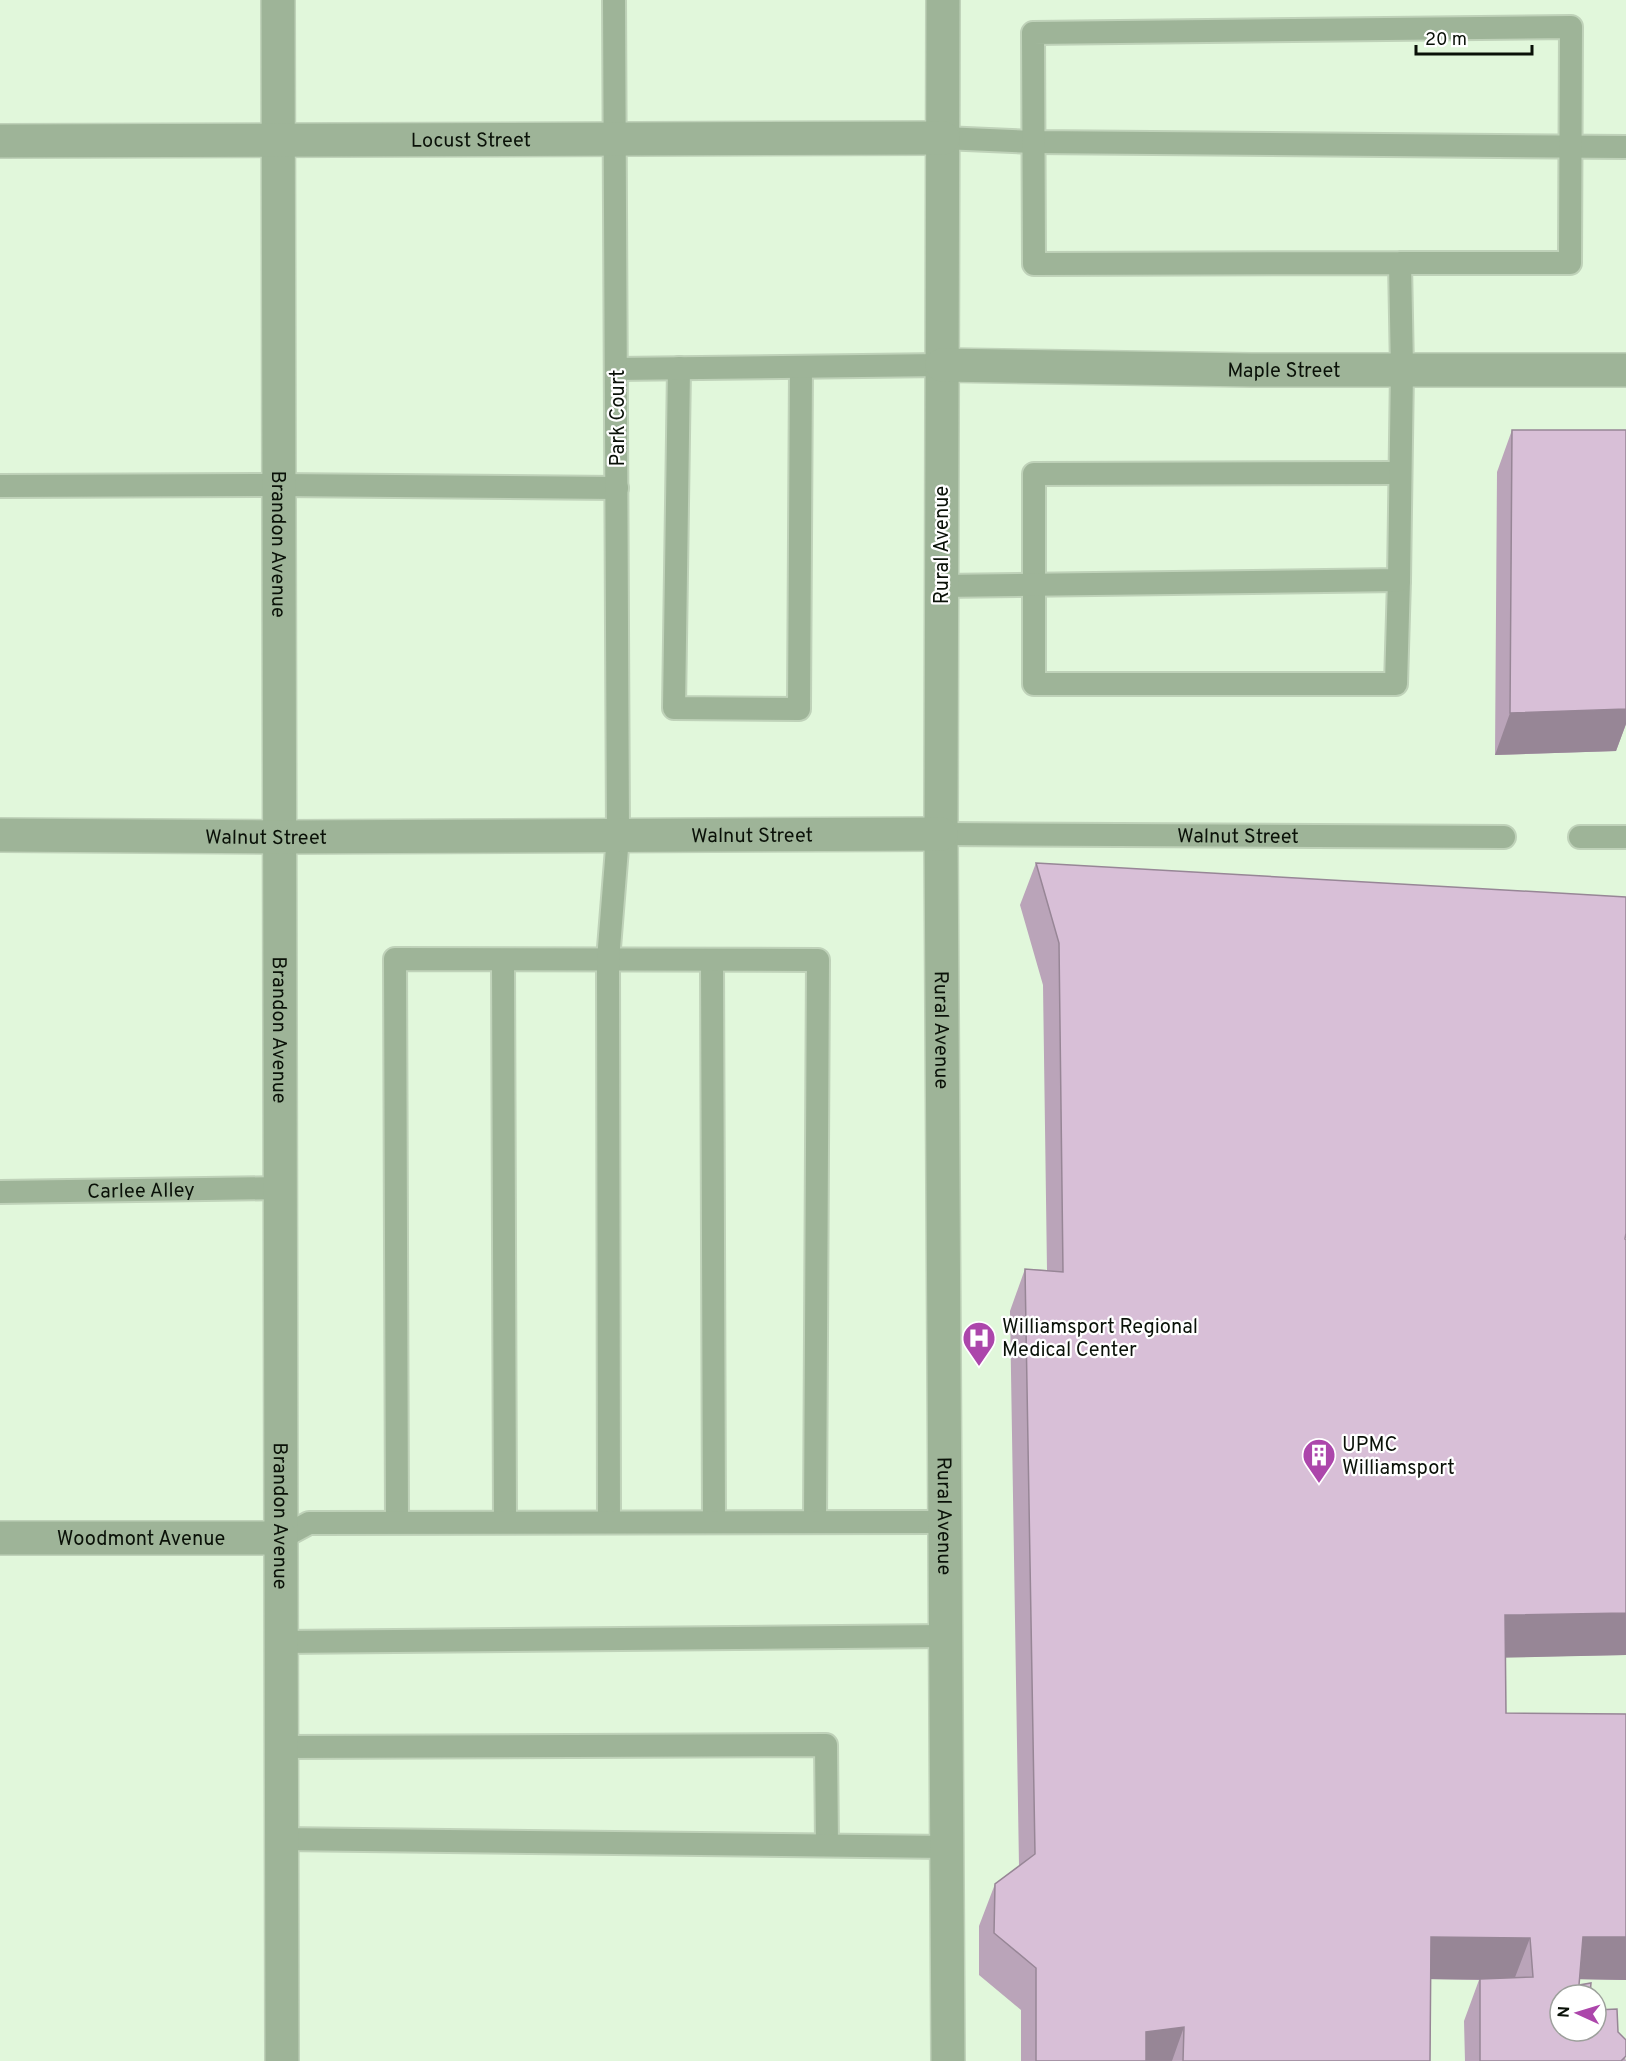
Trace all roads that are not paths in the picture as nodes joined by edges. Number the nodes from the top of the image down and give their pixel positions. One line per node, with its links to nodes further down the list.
1 (278, 0): 6 (street, Brandon Avenue)
2 (614, 0): 4 (lane, Park Court)
3 (943, 0): 5 (street, Rural Avenue)
4 (616, 138): 5 (street, Locust Street); 6 (street, Locust Street); 15 (lane, Park Court)
5 (943, 138): 8 (lane); 12 (street, Rural Avenue)
6 (278, 139): 7 (street, Locust Street); 19 (street, Brandon Avenue)
7 (0, 141)
8 (1033, 142): 9 (lane); 9 (lane); 11 (lane)
9 (1570, 147): 10 (lane); 11 (lane)
10 (1626, 147)
11 (1400, 263): 16 (lane)
12 (942, 365): 13 (lane); 16 (street, Maple Street); 24 (street, Rural Avenue)
13 (801, 367): 14 (lane); 14 (lane)
14 (679, 368): 15 (lane)
15 (616, 369): 21 (lane, Park Court)
16 (1402, 370): 17 (street, Maple Street); 18 (lane)
17 (1626, 370)
18 (1400, 473): 22 (lane); 23 (lane)
19 (280, 485): 20 (lane); 21 (lane); 28 (street, Brandon Avenue)
20 (0, 486)
21 (617, 488): 27 (lane, Park Court)
22 (1399, 580): 23 (lane); 23 (lane)
23 (1033, 585): 24 (lane)
24 (941, 586): 25 (street, Rural Avenue)
25 (941, 834): 27 (street, Walnut Street); 29 (lane, Walnut Street); 42 (street, Rural Avenue)
26 (0, 835): 28 (street, Walnut Street)
27 (618, 836): 28 (street, Walnut Street); 33 (lane, Park Court)
28 (280, 837): 35 (street, Brandon Avenue)
29 (1504, 837)
30 (1580, 837): 31 (lane)
31 (1626, 837)
32 (503, 960): 33 (lane); 37 (lane); 38 (lane)
33 (608, 960): 34 (lane); 39 (lane, Park Court)
34 (712, 960): 40 (lane); 41 (lane)
35 (281, 1188): 36 (lane, Carlee Alley); 44 (street, Brandon Avenue)
36 (0, 1192)
37 (398, 1522): 38 (lane); 44 (lane)
38 (505, 1522): 39 (lane)
39 (609, 1522): 40 (lane)
40 (714, 1522): 41 (lane)
41 (814, 1522): 42 (lane)
42 (944, 1522): 45 (street, Rural Avenue)
43 (0, 1538): 44 (street, Woodmont Avenue)
44 (281, 1538): 46 (street, Brandon Avenue)
45 (945, 1635): 46 (lane); 50 (street, Rural Avenue)
46 (281, 1642): 47 (street, Brandon Avenue)
47 (281, 1747): 48 (street, Brandon Avenue); 49 (lane)
48 (281, 1839): 49 (lane); 51 (street, Brandon Avenue)
49 (827, 1845): 50 (lane)
50 (947, 1847): 52 (street, Rural Avenue)
51 (282, 2061)
52 (948, 2061)

